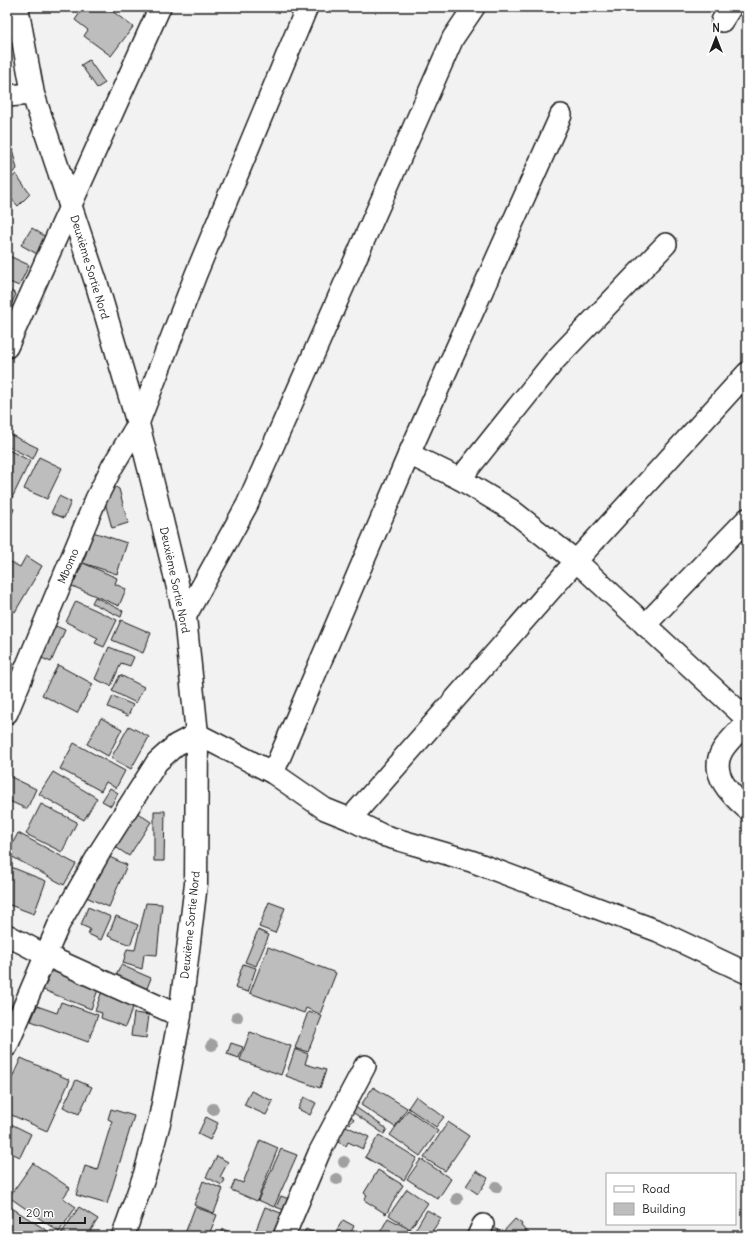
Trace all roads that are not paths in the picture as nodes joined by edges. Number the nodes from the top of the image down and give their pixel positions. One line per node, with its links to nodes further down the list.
1 (160, 7): 8 (street)
2 (307, 7): 12 (street, Mbomo)
3 (474, 7): 17 (street)
4 (14, 11): 5 (main road, Deuxième Sortie Nord)
5 (33, 94): 6 (street); 8 (main road, Deuxième Sortie Nord)
6 (7, 96)
7 (561, 116): 13 (street)
8 (71, 205): 10 (street); 12 (main road, Deuxième Sortie Nord)
9 (666, 244): 14 (street)
10 (7, 347)
11 (747, 373): 16 (street)
12 (138, 424): 17 (main road, Deuxième Sortie Nord); 19 (street, Mbomo)
13 (409, 454): 14 (street); 22 (street)
14 (460, 479): 16 (street)
15 (747, 519): 18 (street)
16 (576, 561): 18 (street); 24 (street)
17 (185, 617): 21 (main road, Deuxième Sortie Nord)
18 (645, 625): 20 (street)
19 (7, 713)
20 (747, 721): 23 (street)
21 (197, 734): 22 (street); 26 (street); 28 (main road, Deuxième Sortie Nord)
22 (273, 773): 24 (street)
23 (747, 809)
24 (350, 819): 27 (street)
25 (7, 935): 26 (street)
26 (45, 955): 28 (street); 29 (street)
27 (747, 973)
28 (180, 1016): 31 (main road, Deuxième Sortie Nord)
29 (7, 1046)
30 (365, 1066): 32 (street)
31 (123, 1236)
32 (284, 1236)

